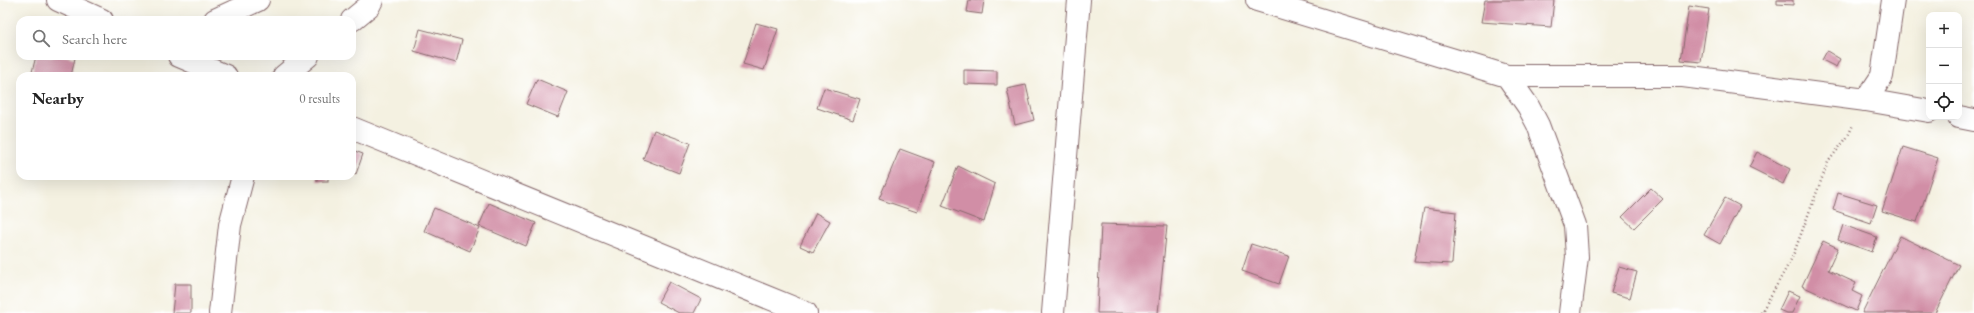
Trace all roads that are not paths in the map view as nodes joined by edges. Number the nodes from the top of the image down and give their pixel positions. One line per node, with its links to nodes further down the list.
1 (58, 0): 7 (street)
2 (258, 0): 8 (street)
3 (372, 0): 9 (street)
4 (1079, 0): 23 (street)
5 (1257, 0): 14 (street)
6 (1893, 0): 15 (street)
7 (93, 16)
8 (224, 16)
9 (356, 17)
10 (188, 60): 12 (street)
11 (303, 60): 13 (street)
12 (217, 72)
13 (289, 72)
14 (1507, 76): 15 (street); 24 (street)
15 (1866, 100): 16 (street)
16 (1926, 110)
17 (1962, 118): 18 (street)
18 (1974, 120)
19 (356, 130): 22 (street)
20 (242, 180): 21 (street)
21 (220, 313)
22 (806, 313)
23 (1053, 313)
24 (1570, 313)

